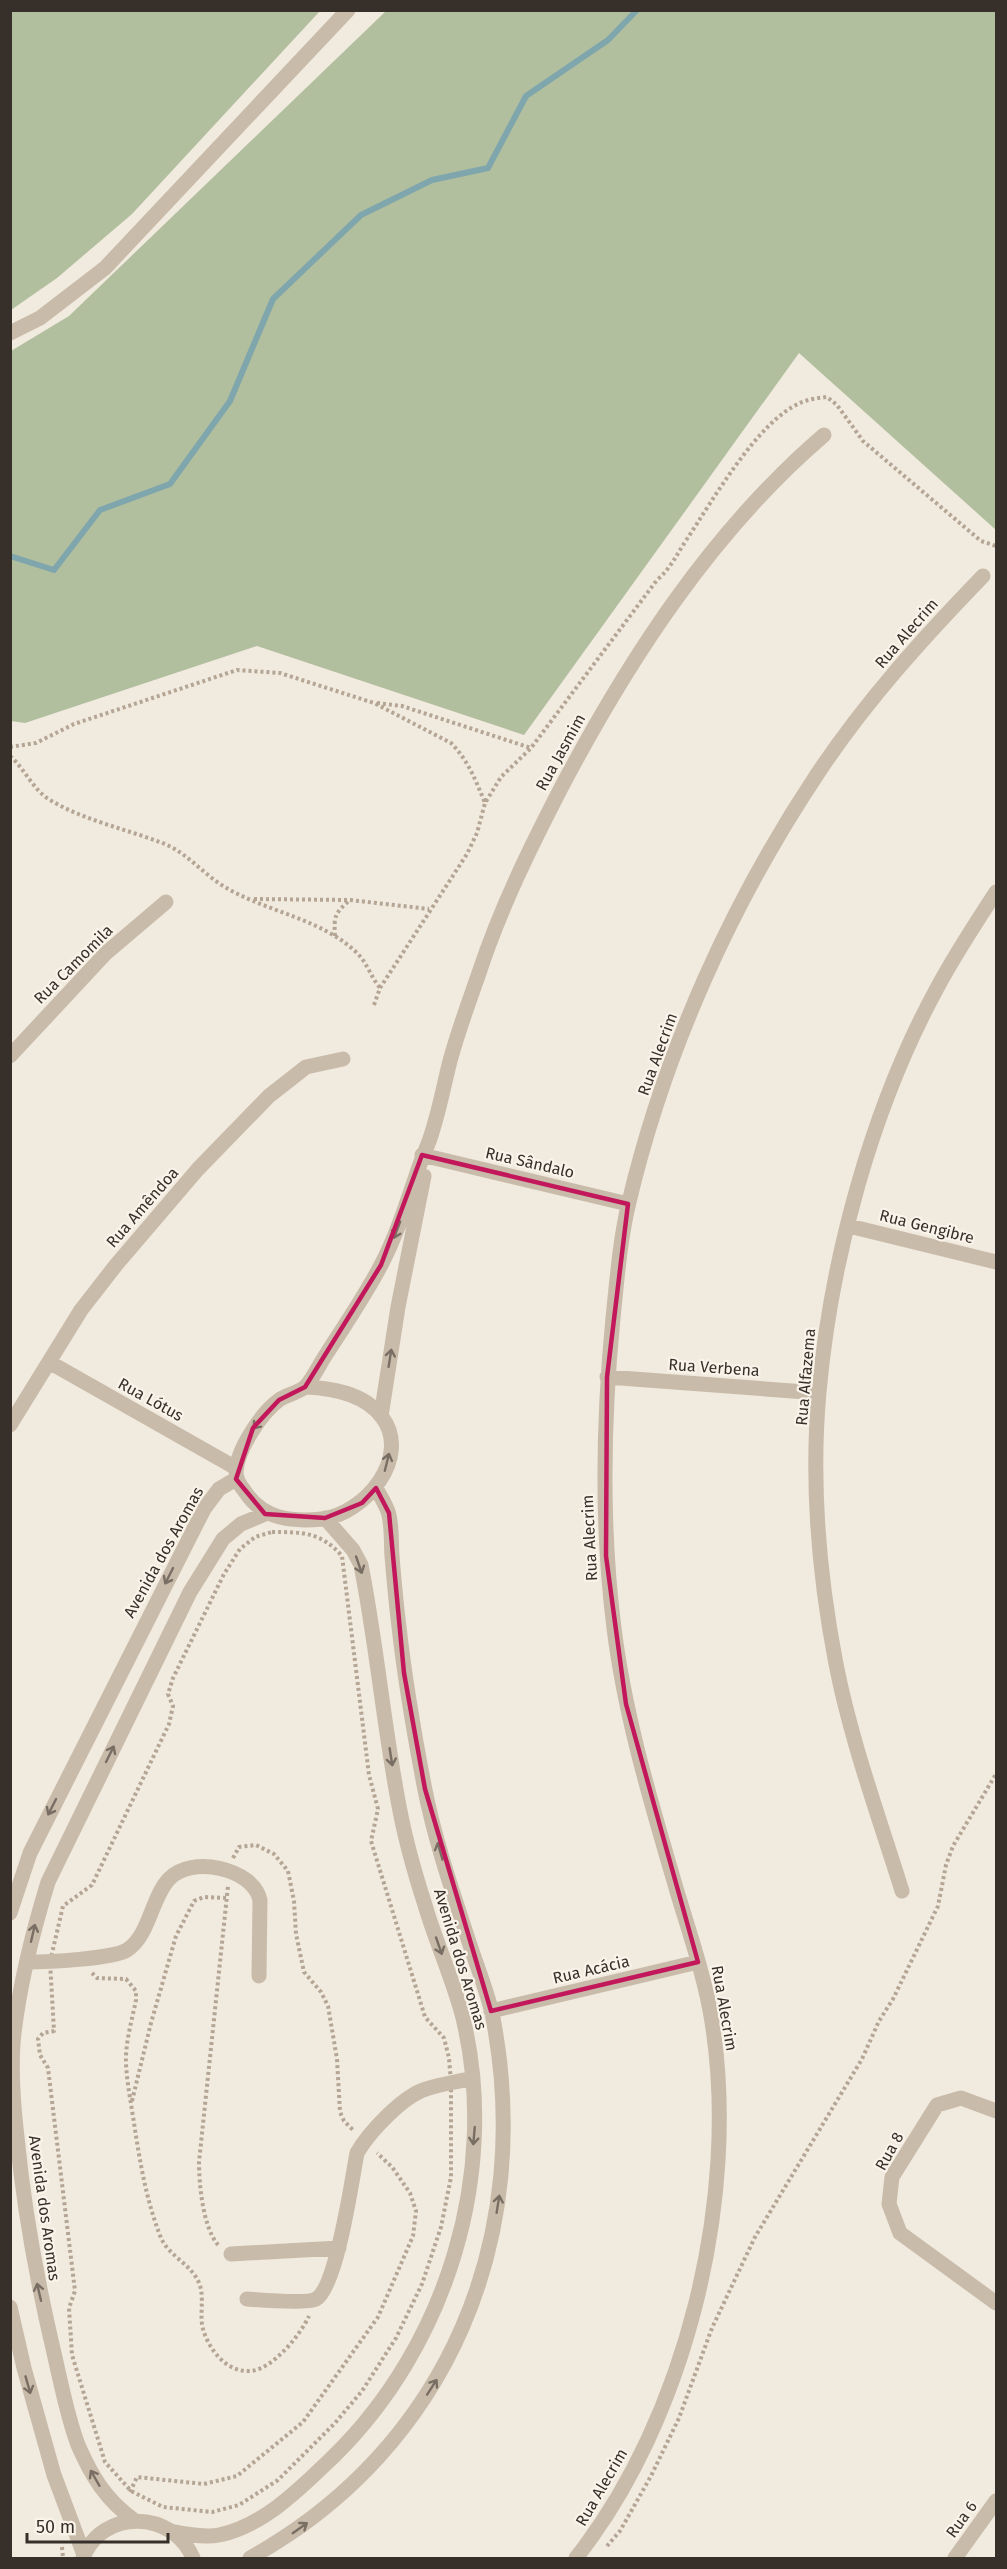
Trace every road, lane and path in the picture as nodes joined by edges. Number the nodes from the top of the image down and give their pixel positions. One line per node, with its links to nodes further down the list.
1 (348, 10): 2 (street)
2 (10, 333)
3 (824, 435): 19 (street, Rua Jasmim)
4 (983, 576): 20 (street, Rua Alecrim)
5 (374, 702): 6 (path); 7 (path); 9 (path)
6 (10, 747)
7 (531, 748)
8 (10, 756): 11 (path)
9 (485, 803)
10 (996, 892): 21 (street, Rua Alfazema)
11 (250, 898): 12 (path); 15 (path)
12 (350, 900): 14 (path); 15 (path)
13 (166, 902): 17 (street, Rua Camomila)
14 (429, 909)
15 (335, 936): 16 (path)
16 (381, 988)
17 (10, 1056)
18 (343, 1059): 23 (street, Rua Amêndoa)
19 (426, 1152): 20 (street, Rua Sândalo); 25 (street, one-way to 25); 27 (street, one-way to 19)
20 (628, 1204): 24 (street, Rua Alecrim)
21 (849, 1226): 22 (street, Rua Gengibre); 26 (street, Rua Alfazema)
22 (996, 1262)
23 (49, 1362): 28 (street, Rua Amêndoa); 29 (street, Rua Lótus)
24 (607, 1377): 26 (street, Rua Verbena); 41 (street, Rua Alecrim)
25 (305, 1387): 27 (street); 29 (street, one-way to 29)
26 (819, 1393): 35 (street, Rua Alfazema)
27 (381, 1416): 30 (street, one-way to 27)
28 (10, 1425)
29 (236, 1473): 31 (street); 37 (street, Avenida dos Aromas, one-way to 37)
30 (376, 1488): 32 (street); 43 (street, Avenida dos Aromas, one-way to 30)
31 (265, 1514): 32 (street); 39 (street, Avenida dos Aromas, one-way to 31)
32 (325, 1518): 44 (street, Avenida dos Aromas, one-way to 44)
33 (996, 1774): 61 (path)
34 (230, 1873): 36 (path); 38 (street); 42 (street); 48 (path)
35 (902, 1891)
36 (227, 1898): 46 (path); 50 (path)
37 (10, 1912)
38 (91, 1958): 40 (street); 46 (path)
39 (27, 1962): 40 (street); 56 (street, Avenida dos Aromas, one-way to 39)
40 (50, 1962): 45 (path); 55 (path)
41 (698, 1962): 43 (street, Rua Acácia); 66 (street, Rua Alecrim)
42 (259, 1977)
43 (491, 2011): 65 (street, Avenida dos Aromas, one-way to 43)
44 (473, 2078): 45 (street); 59 (street, Avenida dos Aromas, one-way to 59)
45 (451, 2083): 48 (street); 55 (path)
46 (131, 2104): 52 (path)
47 (996, 2111): 53 (street, Rua 8)
48 (364, 2140): 49 (street); 55 (path)
49 (339, 2248): 50 (street); 52 (street)
50 (231, 2254)
51 (247, 2299): 52 (street)
52 (317, 2299)
53 (996, 2303)
54 (10, 2307): 62 (street, one-way to 62)
55 (131, 2491): 56 (path)
56 (111, 2501): 58 (street, Avenida dos Aromas)
57 (996, 2501): 67 (street, Rua 6)
58 (134, 2520): 59 (street, Avenida dos Aromas); 62 (street)
59 (174, 2532): 64 (street)
60 (62, 2544): 63 (path)
61 (602, 2552)
62 (83, 2557)
63 (63, 2559)
64 (193, 2559)
65 (250, 2559)
66 (576, 2559)
67 (955, 2559)

